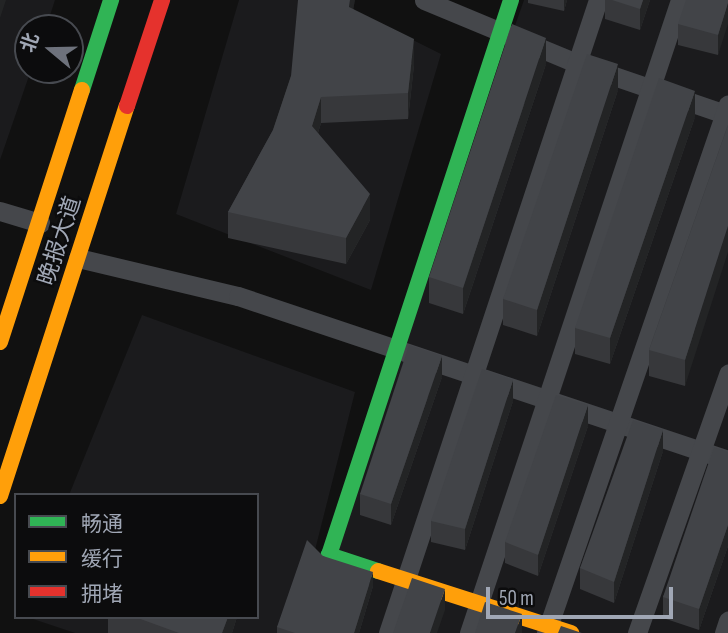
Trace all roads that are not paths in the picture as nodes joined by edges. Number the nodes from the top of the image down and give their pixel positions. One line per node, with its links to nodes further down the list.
1 (111, 0): 12 (main road, 晚报大道)
2 (162, 0): 13 (main road, 晚报大道)
3 (424, 0): 7 (street)
4 (511, 0): 7 (main road)
5 (598, 0): 8 (street)
6 (680, 0): 9 (street)
7 (502, 31): 8 (street); 15 (main road)
8 (576, 63): 9 (street); 16 (street)
9 (650, 89): 10 (street); 18 (street)
10 (727, 111): 19 (street)
11 (0, 211): 12 (street)
12 (40, 223): 14 (main road, 晚报大道)
13 (78, 258): 15 (street); 22 (main road, 晚报大道)
14 (0, 342)
15 (398, 350): 16 (street); 23 (main road)
16 (471, 374): 18 (street); 23 (street)
17 (728, 374): 20 (street)
18 (545, 399): 19 (street); 24 (street)
19 (616, 422): 20 (street); 26 (street)
20 (702, 451): 21 (street); 30 (street)
21 (728, 460)
22 (0, 496)
23 (405, 580): 24 (main road); 27 (street)
24 (479, 604): 26 (main road); 28 (street)
25 (728, 621): 31 (street)
26 (547, 629): 29 (main road)
27 (388, 633)
28 (469, 633)
29 (571, 633)
30 (637, 633)
31 (724, 633)

